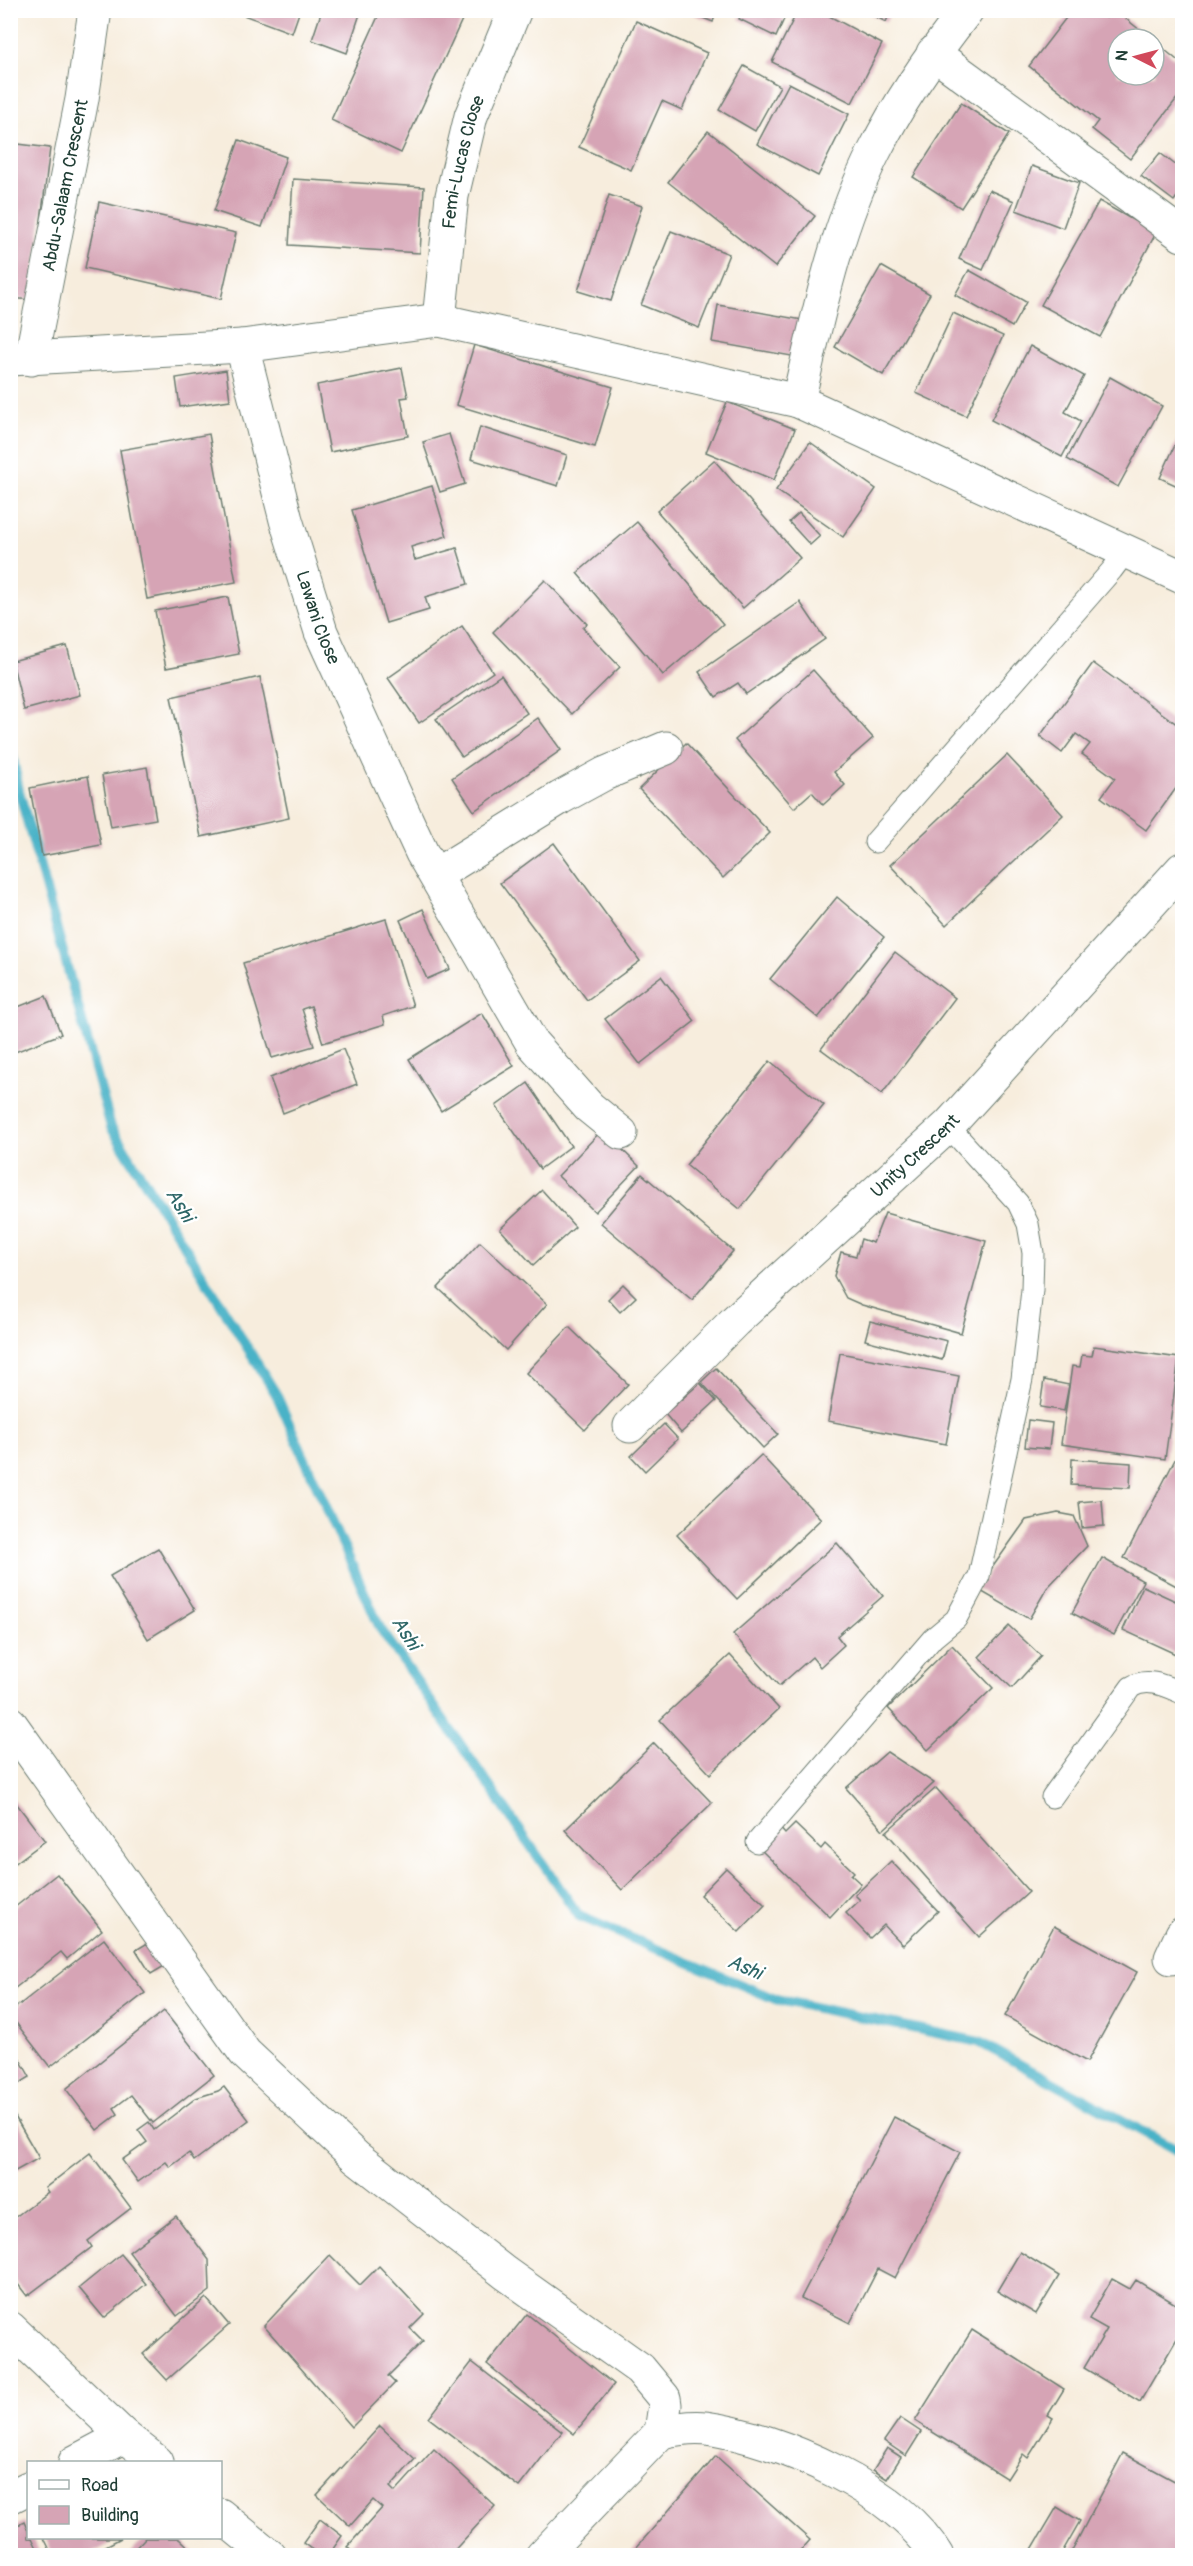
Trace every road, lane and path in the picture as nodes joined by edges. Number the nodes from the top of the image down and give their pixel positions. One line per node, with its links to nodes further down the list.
1 (94, 10): 8 (street, Abdu-Salaam Crescent)
2 (515, 10): 6 (street, Femi-Lucas Close)
3 (967, 10): 4 (street)
4 (933, 53): 5 (street); 9 (street)
5 (1182, 235)
6 (439, 320): 7 (street); 9 (street)
7 (242, 346): 8 (street); 15 (street, Lawani Close)
8 (20, 359)
9 (798, 400): 10 (street)
10 (1126, 550): 11 (street); 13 (lane)
11 (1182, 577)
12 (666, 748): 15 (street)
13 (875, 842)
14 (1182, 869): 16 (street, Unity Crescent)
15 (436, 874): 17 (street, Lawani Close)
16 (948, 1126): 18 (street, Unity Crescent); 22 (lane)
17 (621, 1133)
18 (630, 1426)
19 (1182, 1693): 21 (lane)
20 (10, 1723): 24 (street)
21 (1052, 1797)
22 (757, 1842)
23 (10, 2328): 25 (street)
24 (661, 2432): 32 (street); 33 (street)
25 (124, 2436): 26 (street); 27 (street)
26 (79, 2461)
27 (155, 2461)
28 (27, 2488): 29 (street)
29 (10, 2497)
30 (222, 2517): 31 (street)
31 (270, 2556)
32 (542, 2556)
33 (938, 2556)

